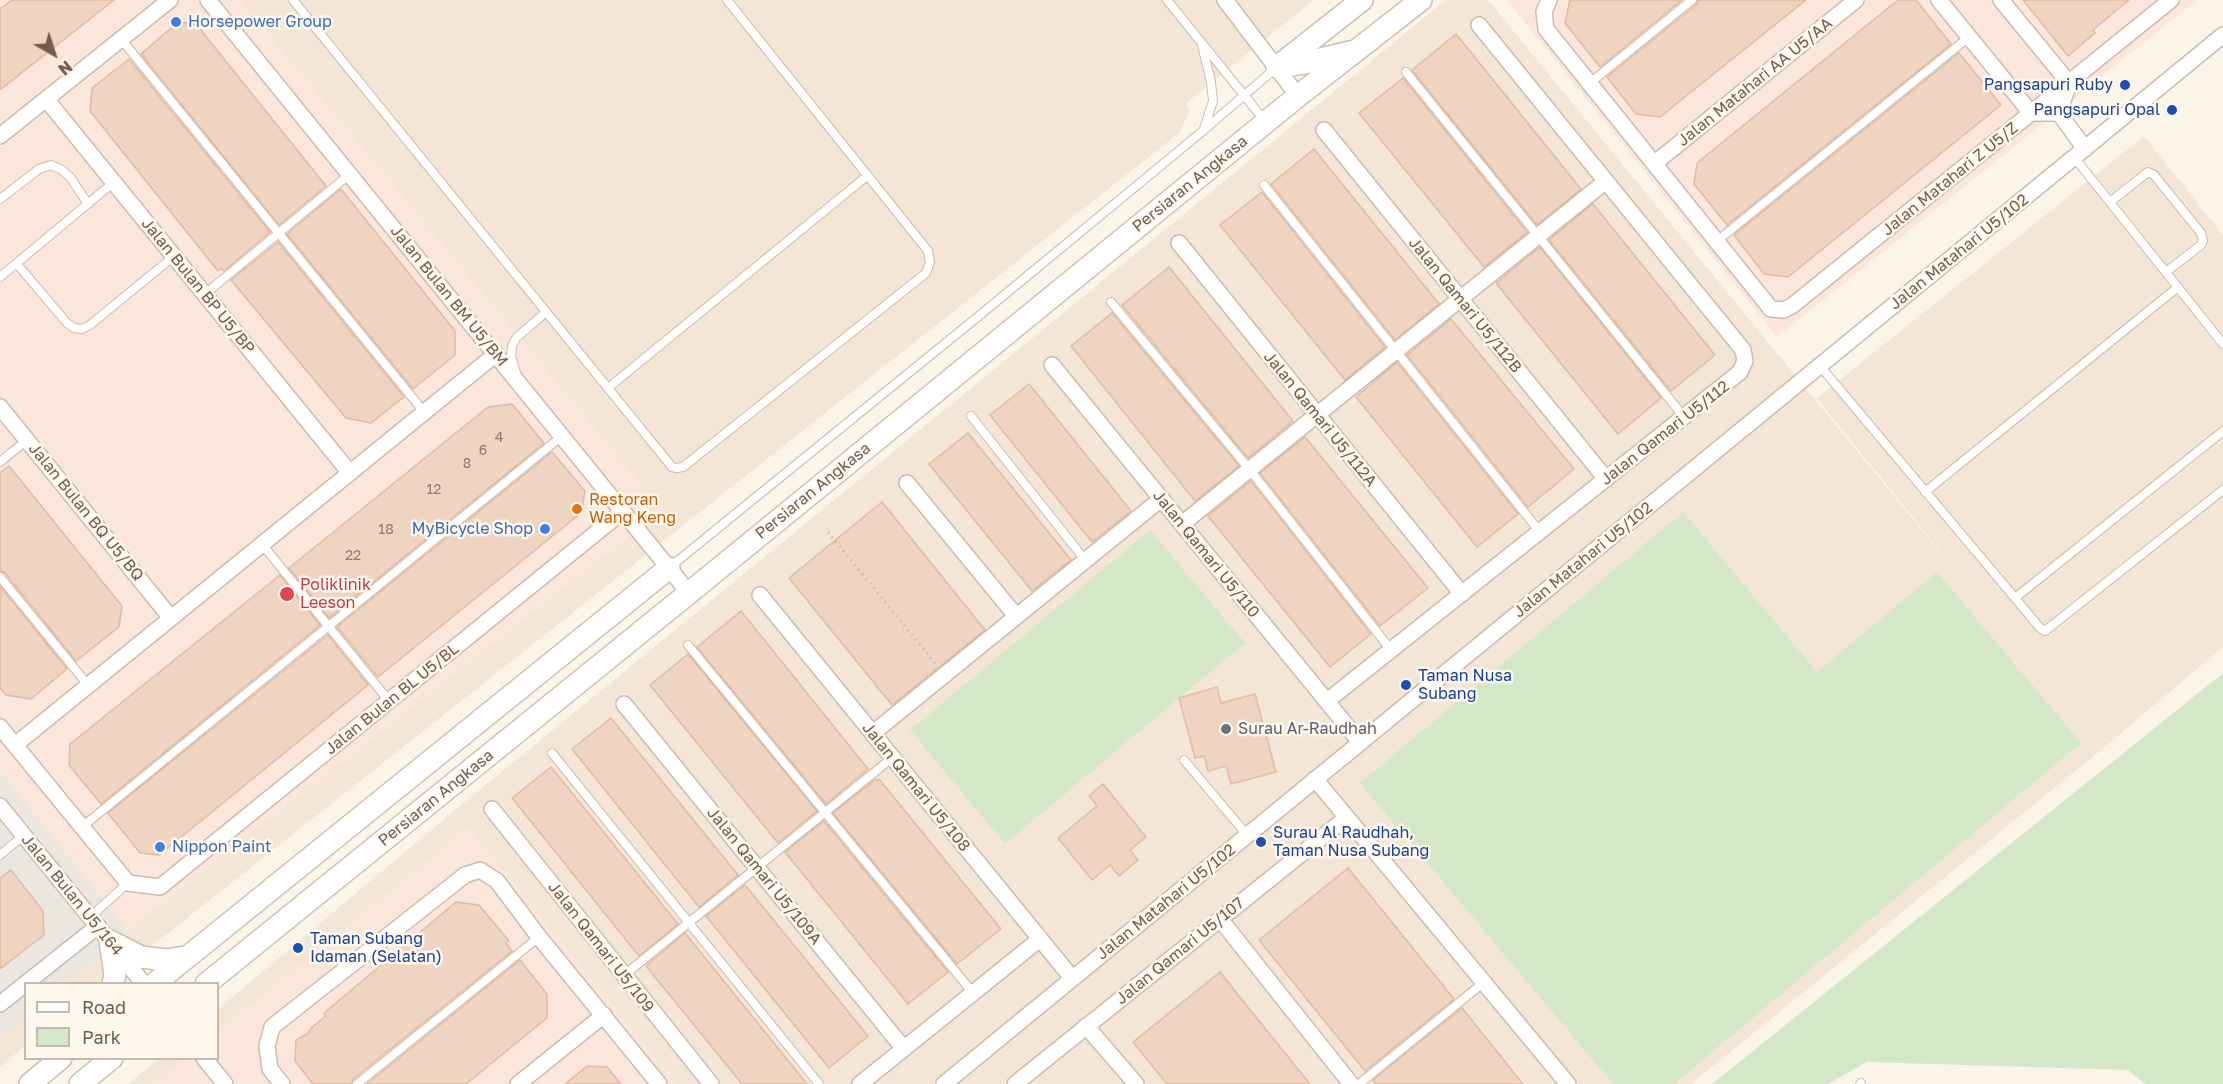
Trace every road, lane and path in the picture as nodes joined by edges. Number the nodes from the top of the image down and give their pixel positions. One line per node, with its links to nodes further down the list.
1 (170, 0): 18 (street)
2 (208, 0): 36 (street, Jalan Bulan BM U5/BM)
3 (293, 0): 56 (lane)
4 (727, 0): 37 (lane)
5 (1167, 0): 19 (lane)
6 (1225, 0): 21 (street)
7 (1362, 0): 21 (street)
8 (1421, 0): 20 (street, Persiaran Angkasa)
9 (1692, 0): 24 (lane)
10 (1856, 0): 35 (street, Jalan Matahari AA U5/AA)
11 (1939, 0): 17 (street)
12 (2170, 0): 23 (street, Jalan Matahari Z U5/Z)
13 (2007, 2): 23 (street)
14 (1547, 6): 24 (street)
15 (1479, 25): 38 (street, Jalan Qamari U5/112)
16 (2223, 35): 34 (street, Jalan Matahari U5/102)
17 (1969, 37): 28 (street); 46 (lane)
18 (121, 39): 27 (street); 44 (lane)
19 (1201, 42): 25 (lane); 31 (lane)
20 (1359, 50): 21 (street); 26 (street, Persiaran Angkasa)
21 (1277, 67): 25 (lane, Persiaran Angkasa); 26 (street)
22 (1406, 72): 45 (lane)
23 (2069, 82): 28 (street, Jalan Matahari Z U5/Z); 29 (street)
24 (1590, 83): 35 (street)
25 (1244, 95): 30 (lane); 31 (lane, Persiaran Angkasa)
26 (1298, 96): 30 (street, Persiaran Angkasa)
27 (46, 99): 33 (street); 39 (street, Jalan Bulan BP U5/BP)
28 (2031, 113): 29 (street); 46 (street, Jalan Matahari Z U5/Z)
29 (2059, 113): 34 (street)
30 (1265, 122): 88 (street, Persiaran Angkasa)
31 (1204, 130): 86 (lane, Persiaran Angkasa)
32 (1324, 130): 54 (street, Jalan Qamari U5/112B)
33 (0, 136)
34 (2079, 153): 42 (lane); 61 (street, Jalan Matahari U5/102)
35 (1655, 164): 46 (street)
36 (350, 174): 44 (lane); 59 (street, Jalan Bulan BM U5/BM)
37 (867, 176): 62 (lane); 62 (lane)
38 (1606, 181): 45 (street); 68 (street, Jalan Qamari U5/112)
39 (114, 182): 43 (lane); 48 (street, Jalan Bulan BP U5/BP)
40 (1264, 185): 58 (lane)
41 (0, 199): 43 (lane)
42 (2110, 202): 50 (lane); 50 (lane)
43 (88, 204): 49 (lane)
44 (279, 233): 53 (lane); 65 (lane)
45 (1538, 237): 54 (street); 68 (lane)
46 (1717, 241)
47 (1179, 243): 67 (street, Jalan Qamari U5/112A)
48 (174, 256): 49 (lane); 53 (street, Jalan Bulan BP U5/BP)
49 (17, 264): 51 (lane)
50 (2166, 272): 52 (lane)
51 (0, 277)
52 (2178, 287): 57 (lane); 78 (lane)
53 (205, 294): 74 (street, Jalan Bulan BP U5/BP)
54 (1461, 300): 58 (street); 75 (street, Jalan Qamari U5/112B)
55 (1112, 302): 73 (lane)
56 (546, 312): 62 (lane); 63 (lane)
57 (2223, 344)
58 (1397, 351): 67 (street); 83 (lane)
59 (496, 354): 63 (street, Jalan Bulan BM U5/BM); 65 (street)
60 (1052, 365): 79 (street, Jalan Qamari U5/110)
61 (1820, 366): 78 (lane); 104 (street, Jalan Matahari U5/102)
62 (608, 388)
63 (527, 393): 70 (street, Jalan Bulan BM U5/BM)
64 (0, 407): 71 (street, Jalan Bulan BQ U5/BQ)
65 (424, 412): 74 (street)
66 (970, 416): 85 (lane)
67 (1318, 416): 73 (street); 89 (street, Jalan Qamari U5/112A)
68 (1684, 417): 75 (street, Jalan Qamari U5/112)
69 (2223, 431): 91 (lane)
70 (562, 436): 80 (street, Jalan Bulan BM U5/BM); 94 (lane)
71 (27, 440): 72 (lane); 93 (street, Jalan Bulan BQ U5/BQ)
72 (0, 462)
73 (1250, 470): 81 (street); 96 (lane)
74 (350, 473): 84 (street)
75 (1606, 479): 83 (street, Jalan Qamari U5/112)
76 (907, 483): 92 (street)
77 (2223, 490): 91 (lane)
78 (1925, 492): 91 (lane)
79 (1161, 498): 81 (street, Jalan Qamari U5/110); 85 (street)
80 (623, 511): 86 (street, Jalan Bulan BM U5/BM); 99 (street, Jalan Bulan BL U5/BL)
81 (1182, 524): 100 (street, Jalan Qamari U5/110)
82 (828, 532): 97 (path)
83 (1540, 532): 89 (street, Jalan Qamari U5/112)
84 (262, 544): 93 (street); 94 (lane)
85 (1085, 560): 92 (street)
86 (669, 568): 88 (street, Jalan Bulan BM U5/BM); 125 (street, Persiaran Angkasa)
87 (0, 577): 98 (lane)
88 (689, 593): 132 (street, Persiaran Angkasa)
89 (1462, 594): 96 (street, Jalan Qamari U5/112)
90 (760, 595): 103 (street, Jalan Qamari U5/108)
91 (2015, 598)
92 (1017, 616): 97 (street)
93 (171, 618): 98 (street)
94 (328, 626): 99 (lane); 114 (lane)
95 (688, 645): 112 (lane)
96 (1391, 650): 100 (street, Jalan Qamari U5/112)
97 (944, 675): 103 (street)
98 (88, 685): 105 (street)
99 (389, 701): 119 (street, Jalan Bulan BL U5/BL)
100 (1327, 701): 104 (street, Jalan Qamari U5/110)
101 (624, 704): 118 (street, Jalan Qamari U5/109A)
102 (0, 727): 105 (street)
103 (873, 733): 107 (street, Jalan Qamari U5/108)
104 (1360, 742): 109 (street, Jalan Matahari U5/102)
105 (15, 745): 114 (street)
106 (552, 753): 121 (lane)
107 (892, 758): 112 (lane); 124 (street, Jalan Qamari U5/108)
108 (1184, 760): 116 (lane)
109 (1315, 779): 113 (street); 116 (street, Jalan Matahari U5/102)
110 (0, 806): 115 (street, Jalan Bulan U5/164)
111 (492, 809): 126 (street, Jalan Qamari U5/109)
112 (825, 812): 118 (lane); 135 (lane)
113 (1346, 818): 120 (street, Jalan Qamari U5/107); 133 (street)
114 (82, 827): 119 (street)
115 (24, 835): 117 (lane); 122 (street, Jalan Bulan U5/164)
116 (1247, 835): 127 (street, Jalan Matahari U5/102)
117 (0, 855)
118 (757, 868): 121 (lane); 139 (street, Jalan Qamari U5/109A)
119 (128, 883): 122 (lane)
120 (1220, 919): 138 (street, Jalan Qamari U5/107); 156 (street)
121 (690, 922): 126 (lane); 151 (lane)
122 (99, 928): 125 (street); 128 (street); 129 (street); 130 (street, Jalan Bulan U5/164)
123 (539, 937): 137 (street); 146 (street); 147 (lane)
124 (1040, 939): 127 (street, Jalan Qamari U5/108); 135 (street)
125 (185, 957): 131 (street, Persiaran Angkasa)
126 (623, 976): 150 (street, Jalan Qamari U5/109)
127 (1072, 978): 153 (street, Jalan Matahari U5/102)
128 (29, 982)
129 (113, 982)
130 (142, 982)
131 (156, 982)
132 (208, 982)
133 (1484, 983): 157 (lane); 158 (street)
134 (24, 986): 136 (street)
135 (974, 993): 139 (street)
136 (0, 1004)
137 (604, 1015): 148 (street); 149 (street)
138 (1086, 1026): 154 (street, Jalan Qamari U5/107); 155 (street)
139 (904, 1049): 152 (street)
140 (61, 1060): 143 (street)
141 (111, 1060): 144 (street)
142 (205, 1060): 145 (street)
143 (30, 1084)
144 (80, 1084)
145 (225, 1084)
146 (282, 1084)
147 (357, 1084)
148 (518, 1084)
149 (659, 1084)
150 (711, 1084)
151 (819, 1084)
152 (861, 1084)
153 (944, 1084)
154 (1015, 1084)
155 (1136, 1084)
156 (1351, 1084)
157 (1359, 1084)
158 (1568, 1084)

